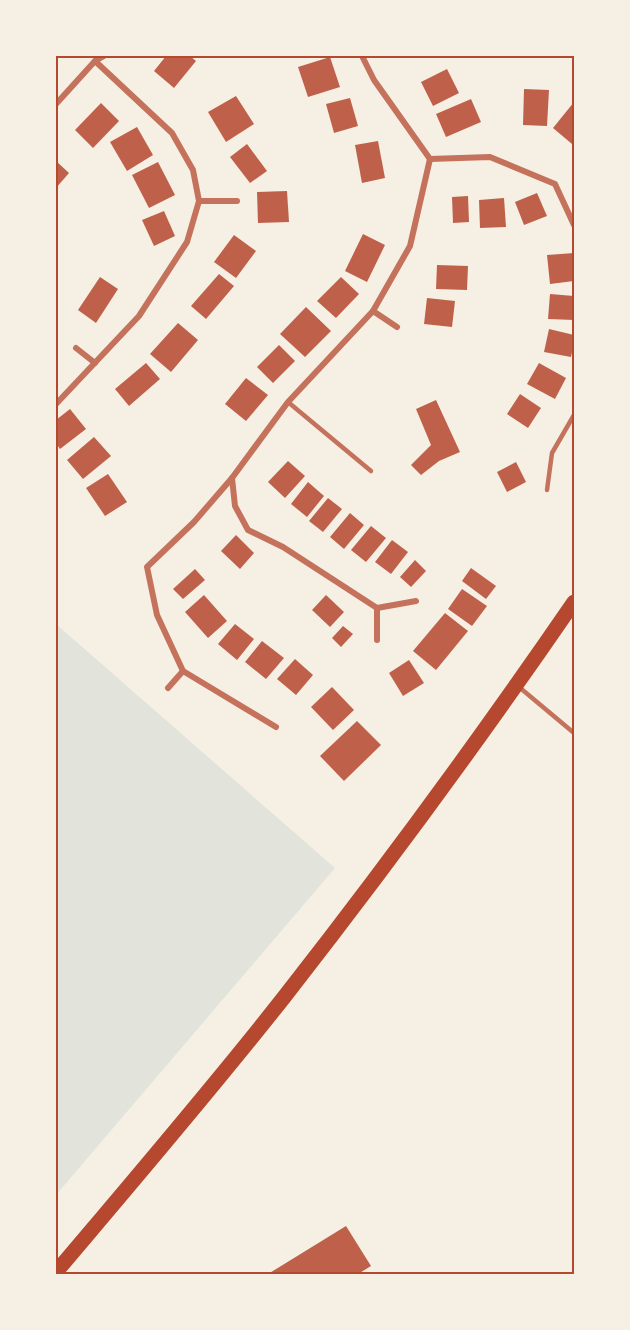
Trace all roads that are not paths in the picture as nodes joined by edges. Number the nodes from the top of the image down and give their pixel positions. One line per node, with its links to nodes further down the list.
1 (104, 56): 3 (street)
2 (362, 56): 5 (street)
3 (95, 61): 4 (street); 6 (street)
4 (56, 104)
5 (430, 159): 8 (street); 9 (street)
6 (199, 201): 7 (street); 12 (street)
7 (237, 201)
8 (574, 225)
9 (373, 311): 10 (street); 13 (street)
10 (397, 327)
11 (75, 348): 12 (street)
12 (94, 363): 14 (street)
13 (288, 402): 16 (lane); 17 (street)
14 (56, 404)
15 (574, 415): 18 (lane)
16 (372, 471)
17 (232, 478): 21 (street); 23 (street)
18 (547, 490)
19 (416, 601): 21 (street)
20 (574, 602): 24 (main road)
21 (376, 608): 22 (street)
22 (377, 640)
23 (183, 671): 25 (street); 26 (street)
24 (517, 685): 27 (lane); 28 (main road)
25 (168, 687)
26 (276, 727)
27 (574, 734)
28 (56, 1272)

